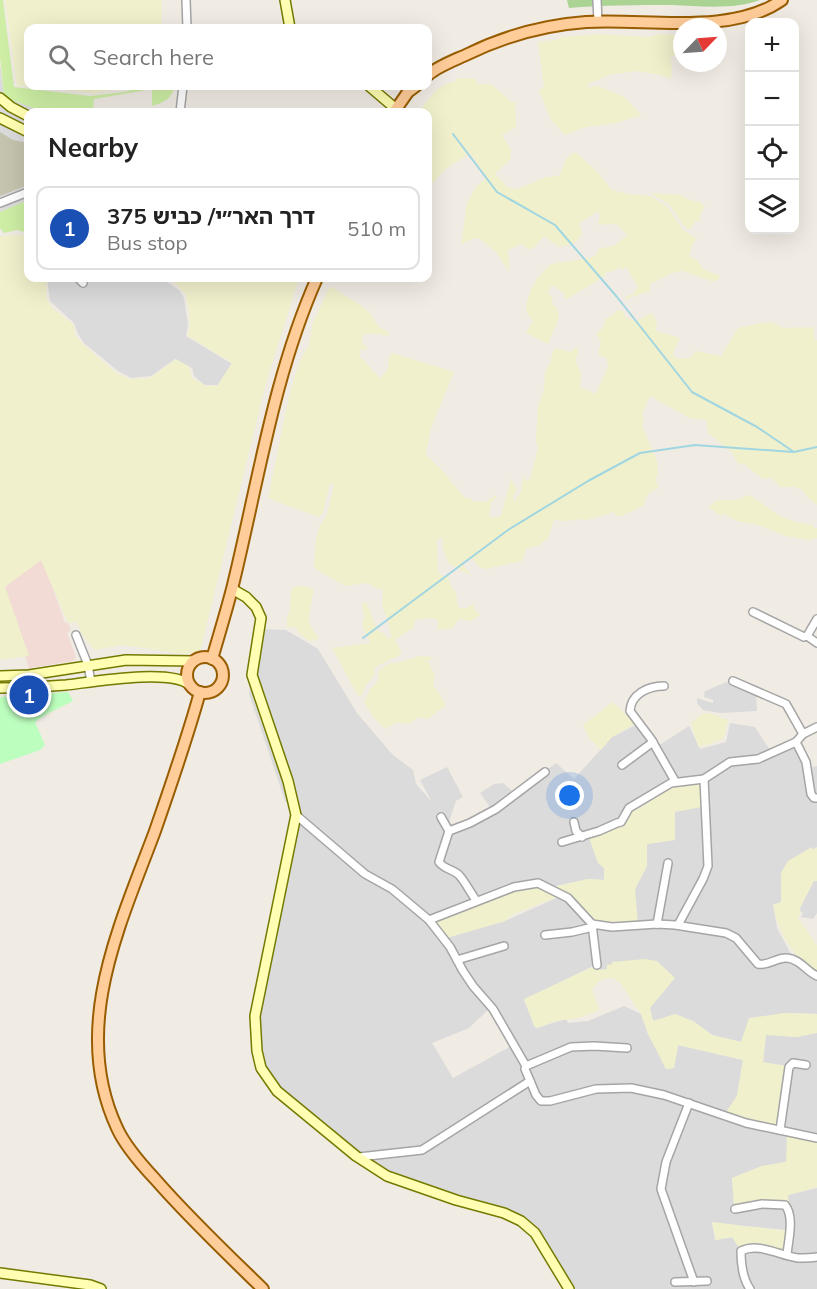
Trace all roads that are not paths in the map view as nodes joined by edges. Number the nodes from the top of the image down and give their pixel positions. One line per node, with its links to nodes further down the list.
1 (285, 0): 7 (main road)
2 (597, 0): 5 (street)
3 (782, 0): 5 (main road)
4 (188, 3): 6 (street)
5 (598, 22): 8 (main road)
6 (187, 24)
7 (289, 24)
8 (432, 73)
9 (183, 90): 13 (street)
10 (373, 90): 14 (main road)
11 (411, 90): 15 (main road)
12 (0, 98): 16 (main road)
13 (180, 108)
14 (392, 108)
15 (397, 108)
16 (24, 114)
17 (0, 118): 18 (main road)
18 (24, 130)
19 (24, 194): 20 (street)
20 (0, 203)
21 (315, 282): 22 (main road)
22 (232, 589): 28 (main road); 49 (main road)
23 (753, 612): 26 (street)
24 (817, 619): 26 (street)
25 (76, 635): 30 (street)
26 (807, 636): 27 (street)
27 (817, 643)
28 (212, 659): 29 (main road); 37 (main road)
29 (194, 661): 30 (main road); 34 (main road)
30 (88, 665): 31 (main road); 33 (street)
31 (0, 676)
32 (733, 681): 39 (street)
33 (91, 682): 34 (main road); 36 (main road)
34 (190, 685): 37 (main road)
35 (664, 686): 40 (street)
36 (0, 688)
37 (200, 692): 82 (main road)
38 (817, 727): 39 (street)
39 (803, 734): 41 (street)
40 (653, 742): 42 (street); 45 (street)
41 (796, 742): 44 (street); 46 (street)
42 (622, 765)
43 (545, 772): 52 (street)
44 (704, 778): 45 (street); 59 (street)
45 (675, 781): 48 (street)
46 (817, 798)
47 (620, 807): 48 (street)
48 (627, 811): 53 (street)
49 (296, 815): 57 (street); 73 (main road)
50 (441, 817): 52 (street)
51 (574, 822): 53 (street)
52 (449, 831): 56 (street)
53 (582, 837): 54 (street)
54 (562, 842)
55 (668, 863): 58 (street)
56 (476, 900): 57 (street); 60 (street)
57 (429, 920): 63 (street)
58 (657, 924): 59 (street); 60 (street)
59 (678, 925): 65 (street)
60 (593, 926): 61 (street); 64 (street)
61 (545, 935)
62 (504, 946): 63 (street)
63 (457, 960): 68 (street)
64 (597, 965)
65 (817, 976)
66 (627, 1048): 68 (street)
67 (806, 1065): 71 (street)
68 (526, 1066): 69 (street)
69 (530, 1081): 70 (street); 73 (street)
70 (689, 1102): 71 (street); 80 (street)
71 (780, 1130): 72 (street)
72 (817, 1138)
73 (359, 1157): 83 (main road)
74 (735, 1209): 75 (street)
75 (787, 1254): 76 (street); 84 (street)
76 (817, 1257)
77 (0, 1273): 81 (main road)
78 (707, 1281): 80 (street)
79 (675, 1282): 80 (street)
80 (694, 1282)
81 (101, 1289)
82 (263, 1289)
83 (569, 1289)
84 (750, 1289)

